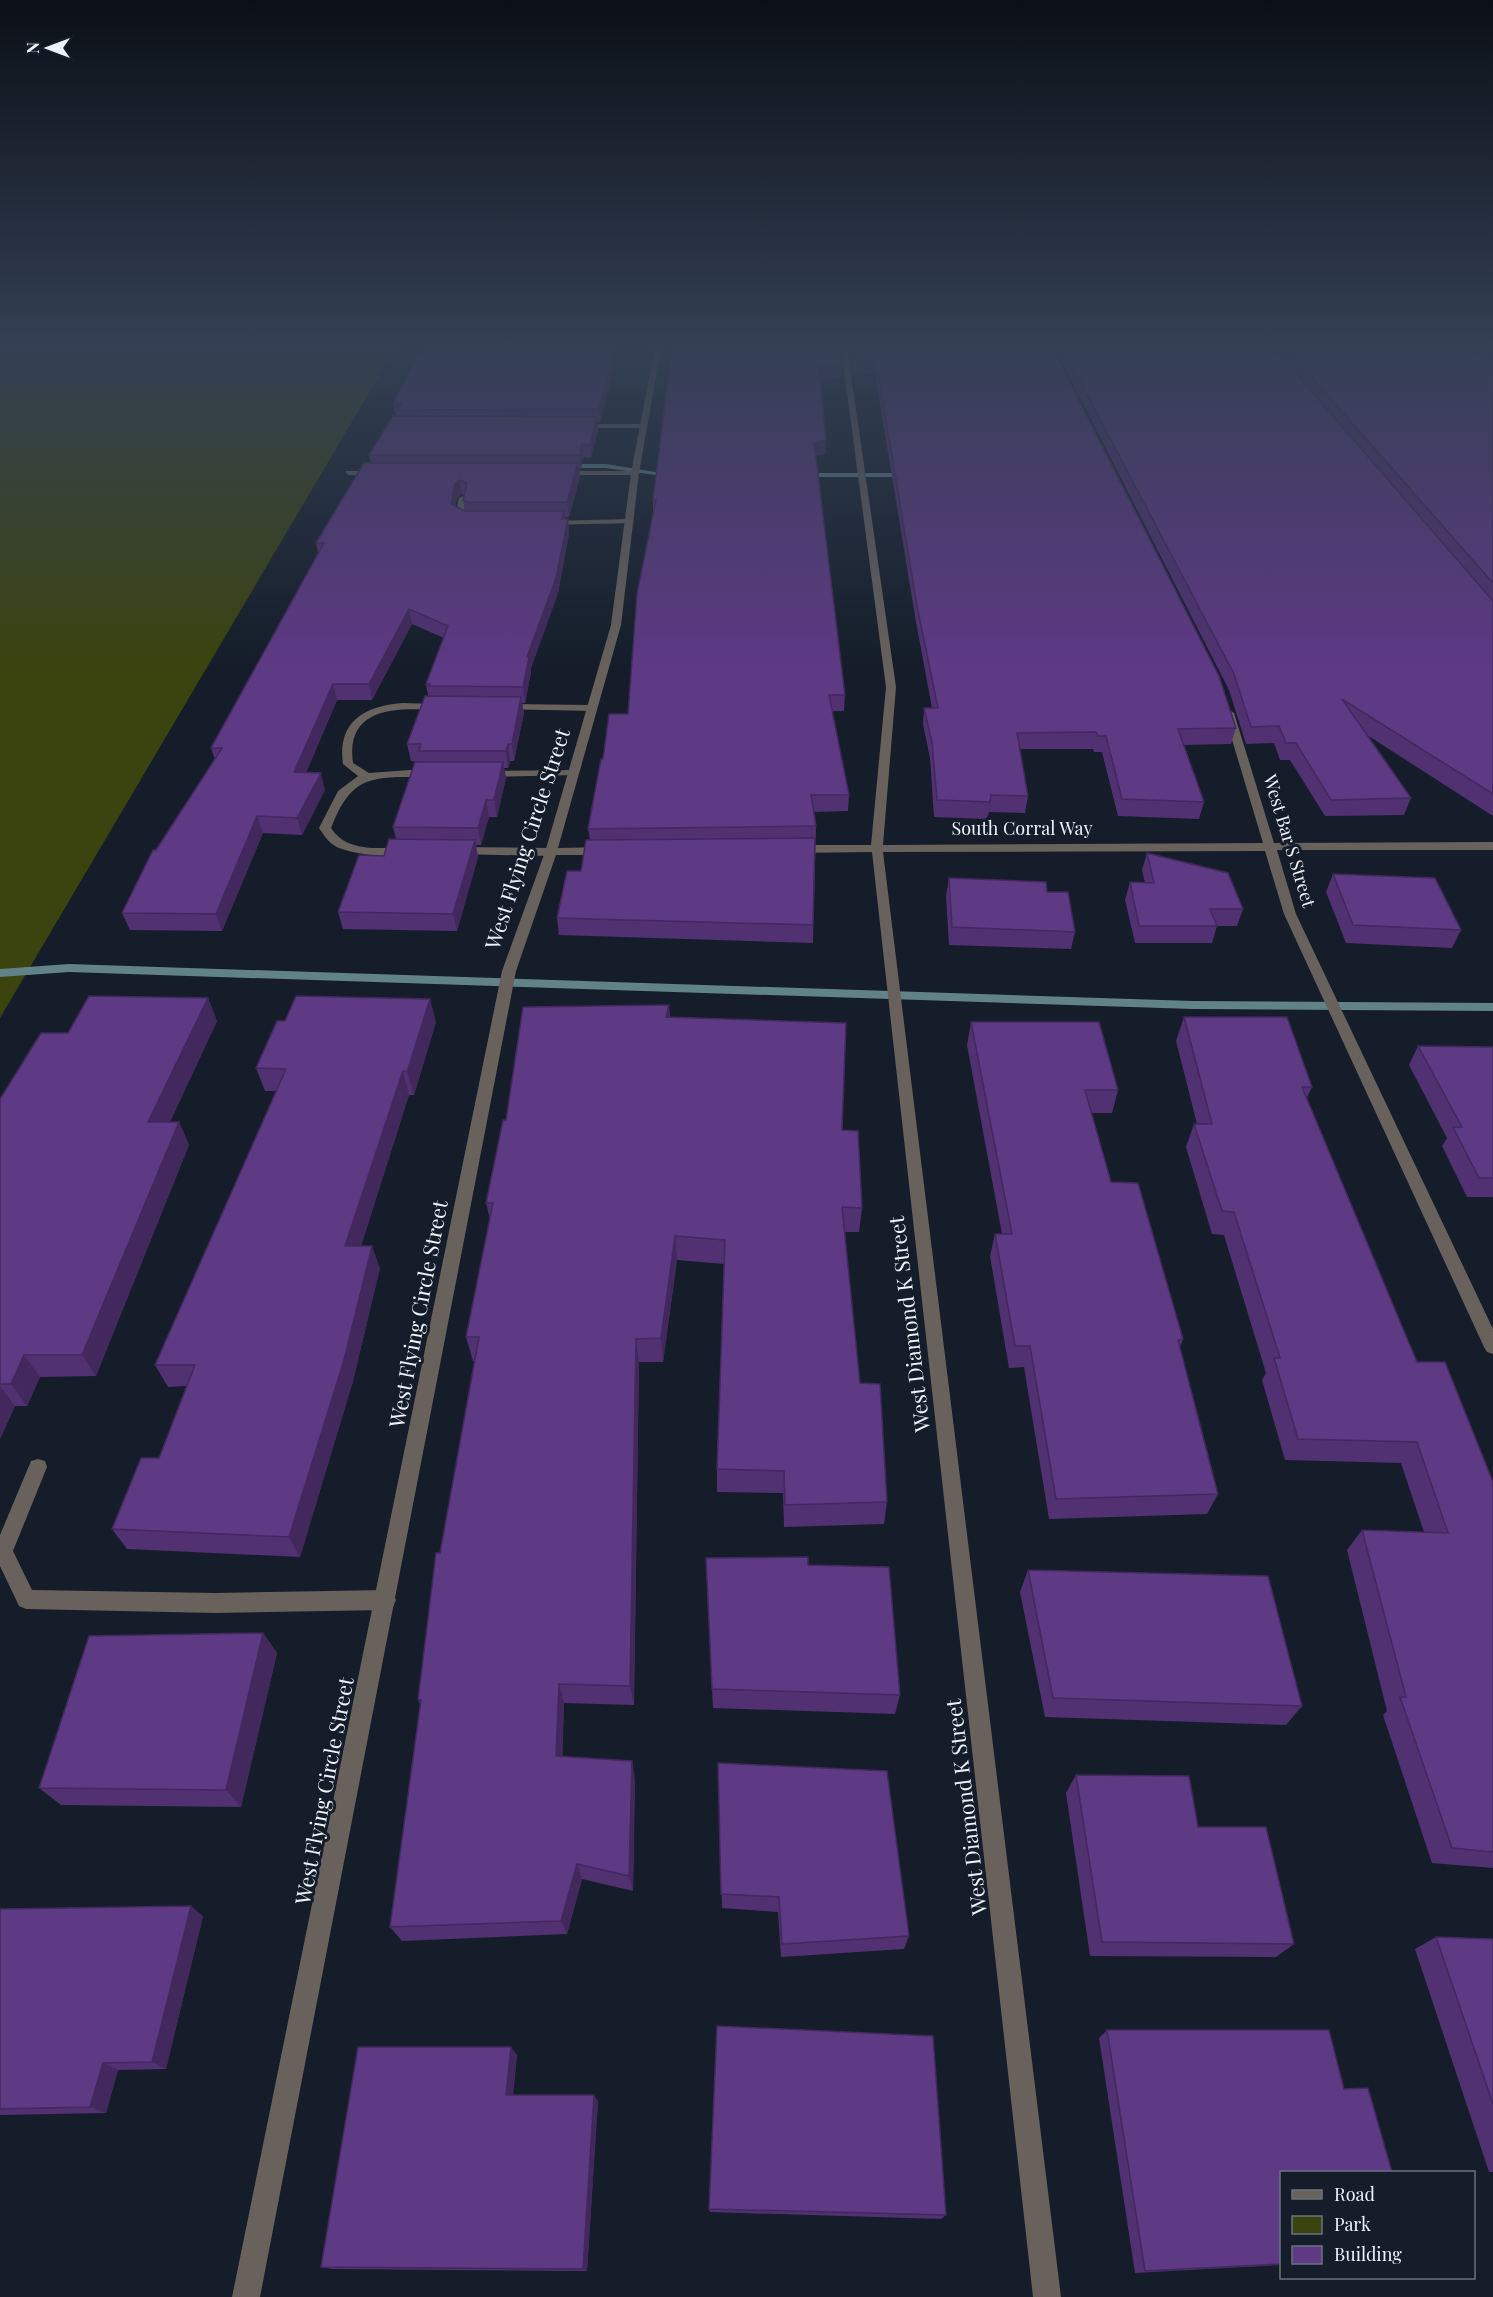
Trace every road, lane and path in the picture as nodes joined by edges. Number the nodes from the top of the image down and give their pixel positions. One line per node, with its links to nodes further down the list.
1 (639, 454): 6 (street, West Flying Circle Street)
2 (859, 454): 21 (street, West Diamond K Street)
3 (348, 473): 4 (street)
4 (384, 473)
5 (551, 473): 6 (street)
6 (635, 473): 9 (street, West Flying Circle Street)
7 (462, 498): 8 (street)
8 (479, 521)
9 (630, 521): 10 (street); 14 (street, West Flying Circle Street)
10 (542, 523)
11 (1226, 702): 19 (street, West Bar S Street)
12 (456, 707): 18 (street)
13 (490, 707): 14 (street)
14 (592, 708): 15 (street, West Flying Circle Street)
15 (573, 773): 17 (street); 26 (street, West Flying Circle Street)
16 (445, 774): 18 (street)
17 (476, 774)
18 (366, 776): 23 (street)
19 (1270, 846): 20 (street, South Corral Way); 21 (street, South Corral Way); 27 (street, West Bar S Street)
20 (1493, 846)
21 (877, 848): 22 (street, South Corral Way); 31 (street, West Diamond K Street)
22 (784, 849)
23 (416, 851)
24 (448, 851): 26 (street)
25 (620, 851): 26 (street)
26 (550, 852): 29 (street, West Flying Circle Street)
27 (1493, 1347)
28 (38, 1467): 29 (street)
29 (386, 1600): 30 (street, West Flying Circle Street)
30 (246, 2297)
31 (1047, 2297)

